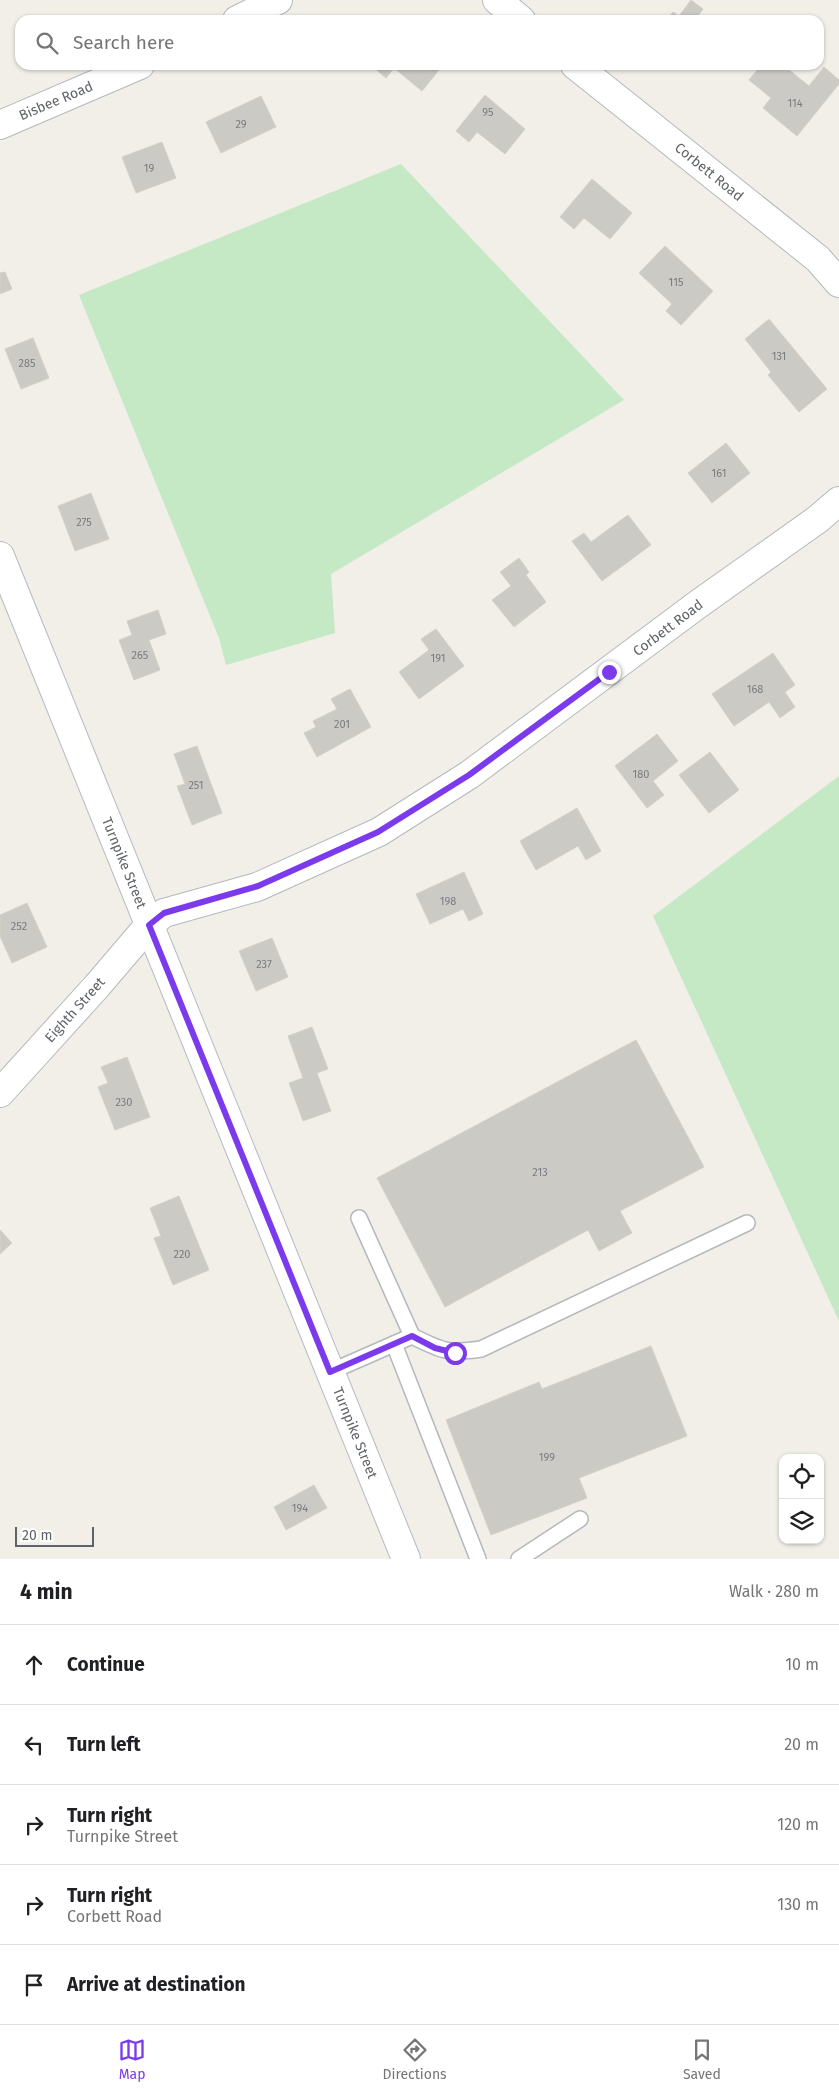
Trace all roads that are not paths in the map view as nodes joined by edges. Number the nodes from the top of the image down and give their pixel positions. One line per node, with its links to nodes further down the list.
1 (278, 0): 3 (street)
2 (497, 0): 4 (street)
3 (247, 15)
4 (515, 15)
5 (128, 70): 7 (street, Bisbee Road)
6 (580, 70): 8 (street, Corbett Road)
7 (0, 125)
8 (839, 283)
9 (839, 501): 11 (street, Corbett Road)
10 (0, 556): 11 (street, Turnpike Street)
11 (149, 925): 12 (street, Eighth Street); 17 (street, Turnpike Street)
12 (0, 1094)
13 (359, 1218): 15 (lane)
14 (747, 1223): 15 (lane)
15 (412, 1336): 16 (lane)
16 (394, 1344): 17 (lane); 20 (lane)
17 (330, 1372): 19 (street, Turnpike Street)
18 (580, 1519): 21 (lane)
19 (406, 1559)
20 (478, 1559)
21 (518, 1559)

